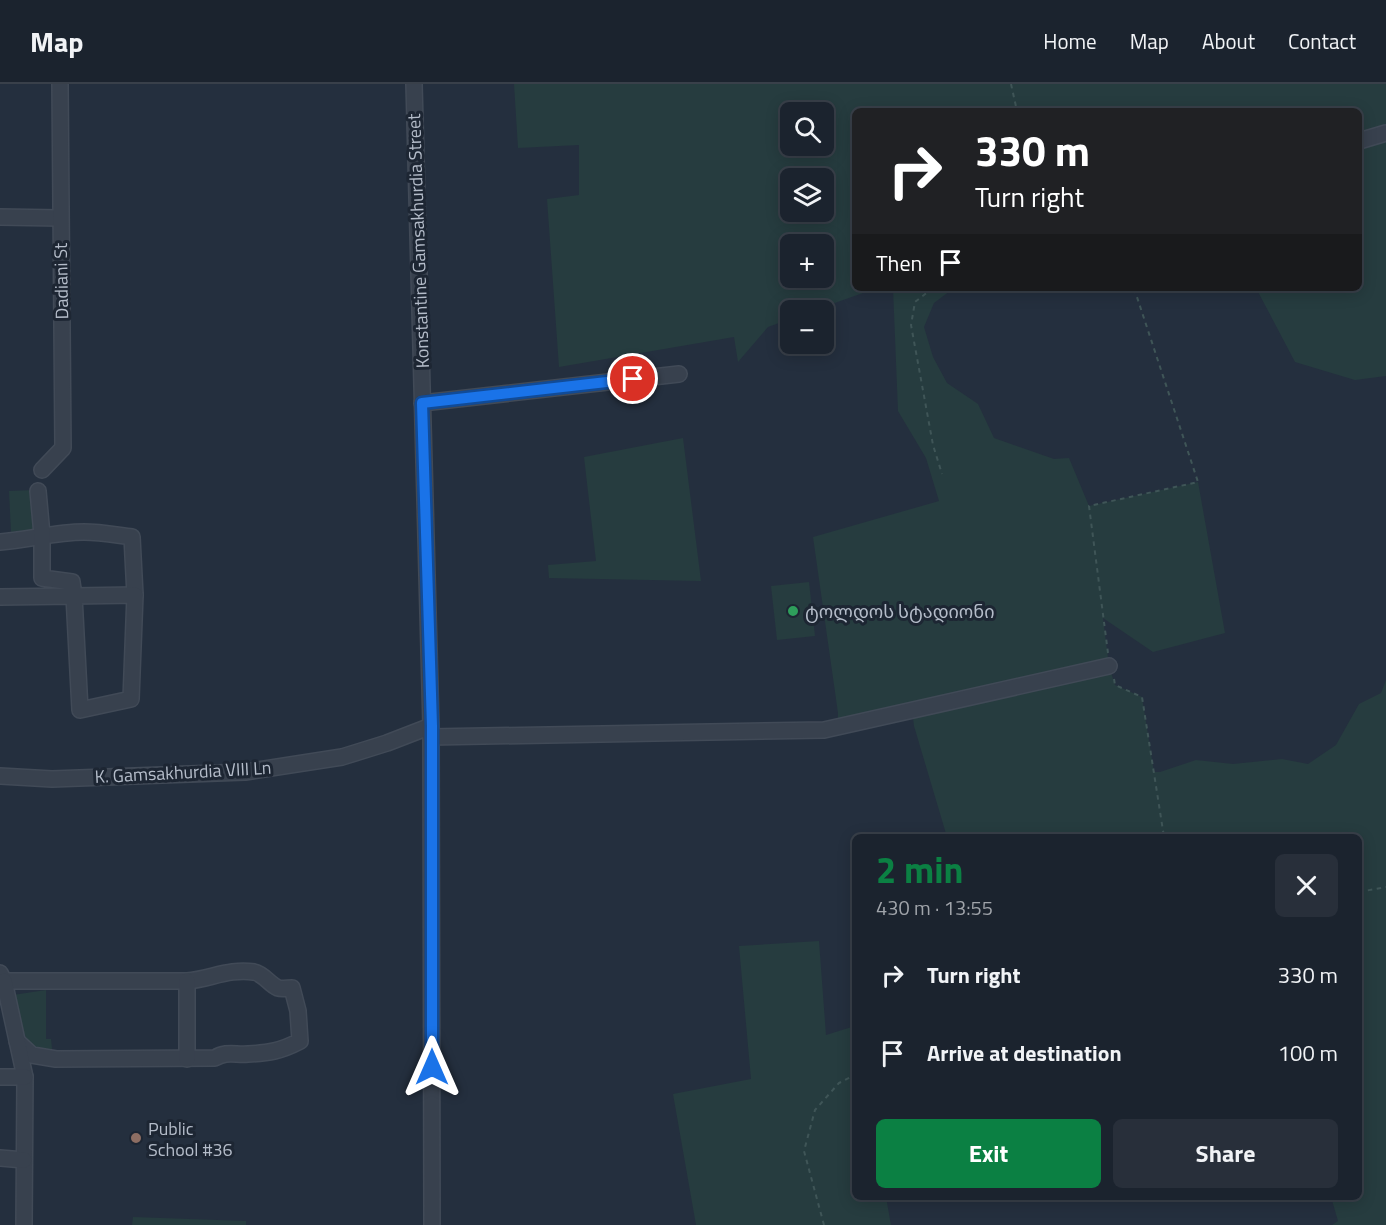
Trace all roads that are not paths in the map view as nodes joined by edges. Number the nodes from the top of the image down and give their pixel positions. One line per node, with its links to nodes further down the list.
1 (60, 84): 6 (street, Dadiani St)
2 (414, 84): 8 (street, Konstantine Gamsakhurdia Street)
3 (1386, 133): 4 (street)
4 (1362, 140)
5 (0, 217): 6 (street)
6 (60, 218): 9 (street, Dadiani St)
7 (679, 374): 8 (street)
8 (422, 403): 17 (street, Konstantine Gamsakhurdia Street)
9 (42, 470)
10 (38, 491): 11 (street)
11 (42, 535): 12 (street); 13 (street); 14 (street)
12 (0, 542)
13 (135, 595): 14 (street); 14 (street)
14 (74, 596): 15 (street)
15 (0, 597)
16 (1109, 666): 17 (street, K. Gamsakhurdia VIII Ln)
17 (431, 731): 18 (street, K. Gamsakhurdia VIII Ln); 28 (street, Konstantine Gamsakhurdia Street)
18 (0, 776)
19 (2, 977): 20 (street); 21 (street)
20 (187, 981): 22 (street); 22 (street)
21 (17, 1041): 22 (street); 24 (street)
22 (187, 1059)
23 (0, 1077): 24 (street)
24 (24, 1077): 26 (street)
25 (0, 1158): 26 (street)
26 (24, 1160): 27 (street)
27 (24, 1225)
28 (432, 1225)

